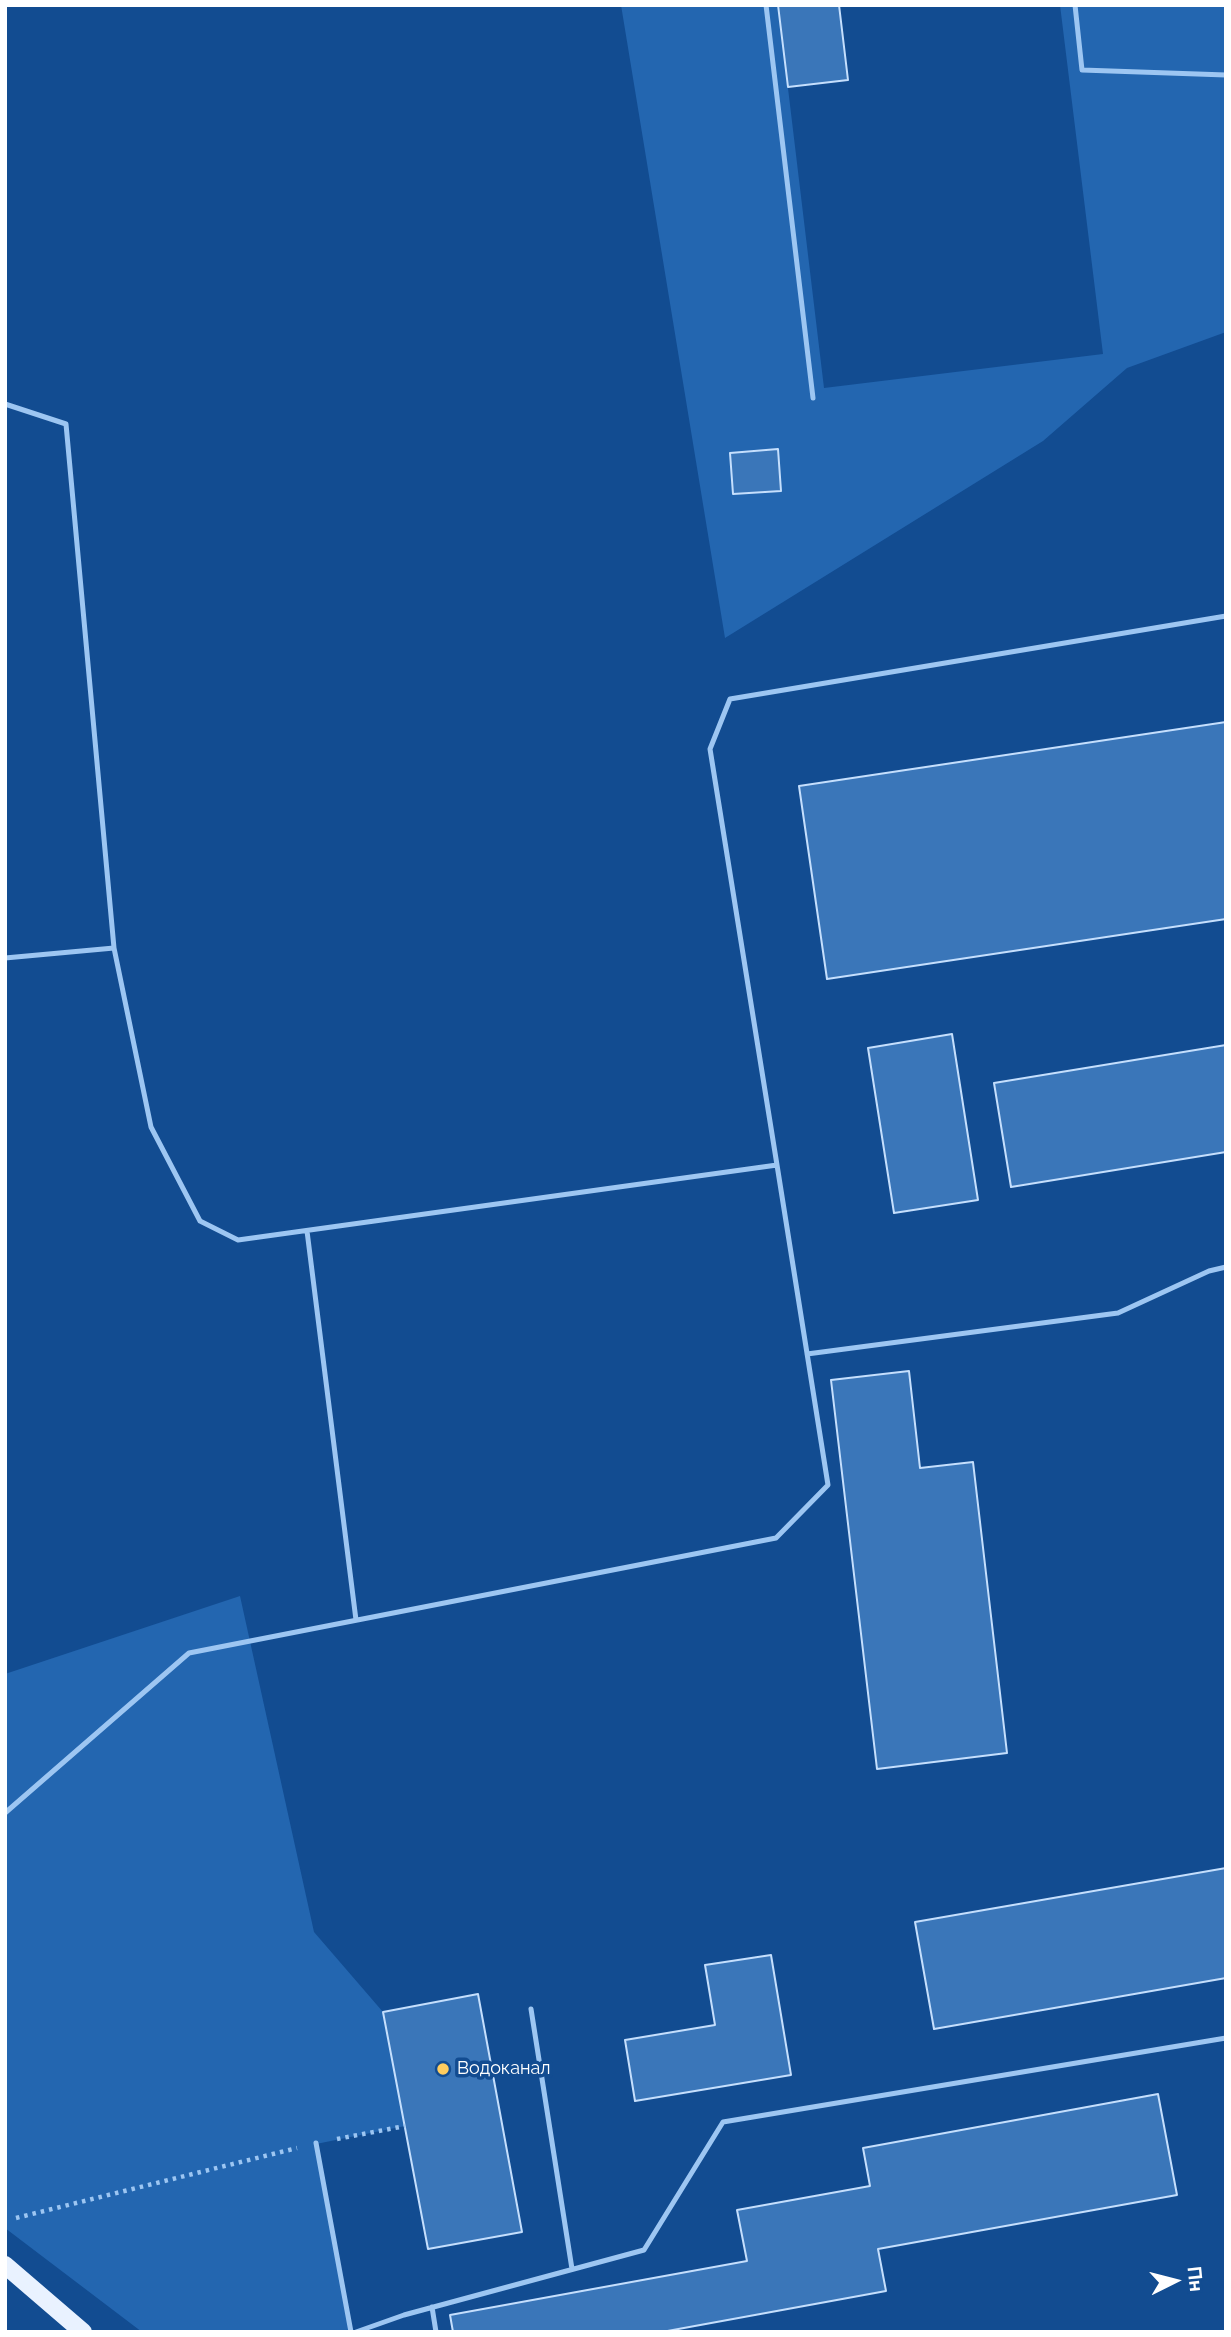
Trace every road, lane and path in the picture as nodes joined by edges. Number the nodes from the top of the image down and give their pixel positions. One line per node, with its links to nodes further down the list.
1 (766, 5): 4 (lane)
2 (1075, 5): 3 (lane)
3 (1226, 75)
4 (813, 398)
5 (5, 404): 7 (lane)
6 (1226, 616): 9 (lane)
7 (114, 948): 8 (lane); 10 (lane)
8 (5, 958)
9 (777, 1165): 10 (lane); 12 (lane)
10 (307, 1231): 13 (lane)
11 (1226, 1267): 12 (lane)
12 (807, 1354): 13 (lane)
13 (356, 1620): 14 (lane)
14 (5, 1813)
15 (531, 2009): 21 (lane)
16 (1226, 2039): 21 (lane)
17 (405, 2126): 18 (path)
18 (316, 2144): 19 (path); 24 (lane)
19 (16, 2218)
20 (5, 2265): 23 (main road)
21 (572, 2269): 22 (lane)
22 (432, 2307): 24 (lane); 25 (lane)
23 (83, 2332)
24 (353, 2332)
25 (436, 2332)

